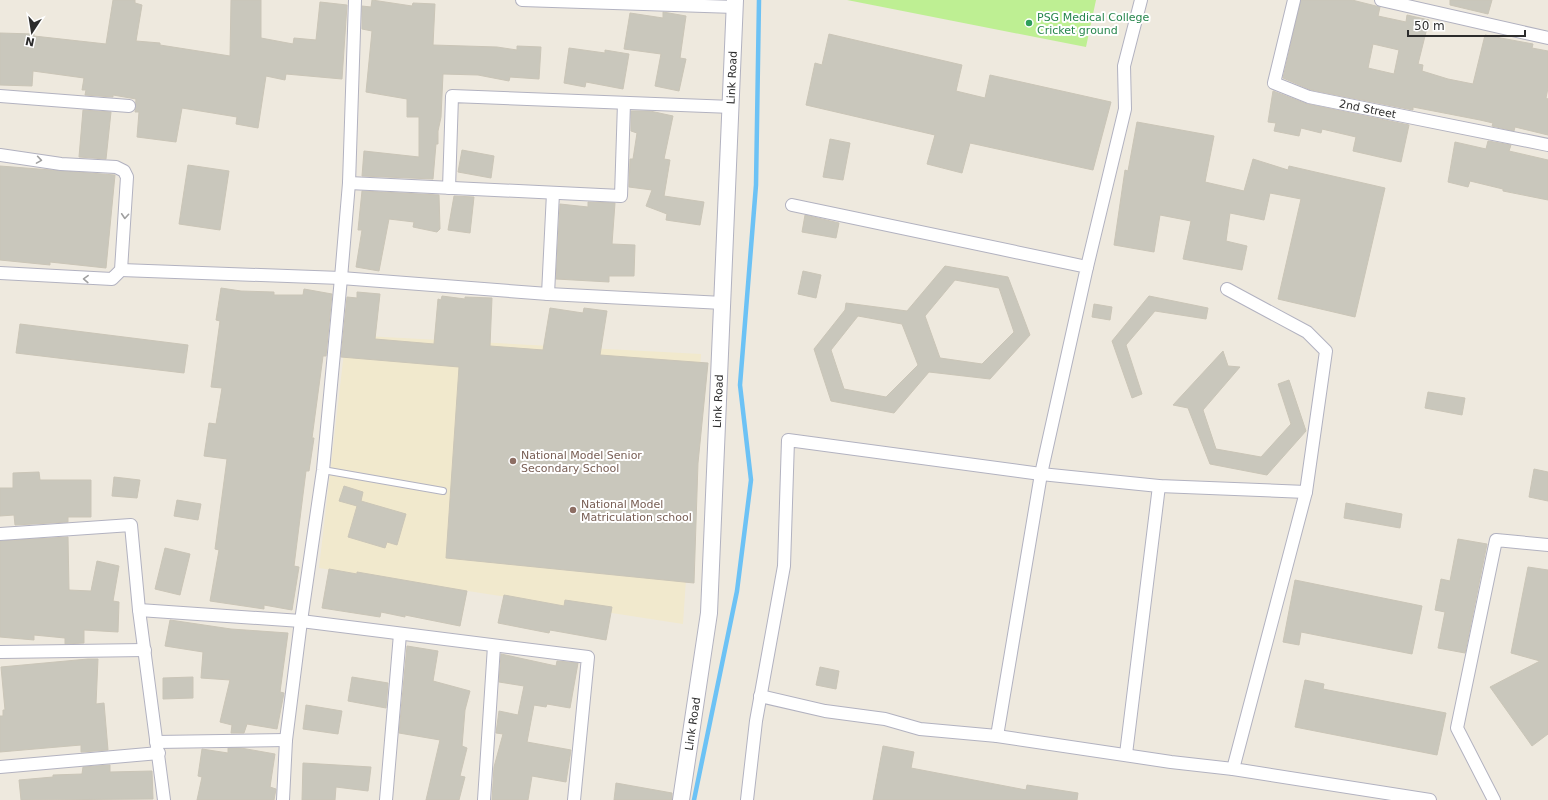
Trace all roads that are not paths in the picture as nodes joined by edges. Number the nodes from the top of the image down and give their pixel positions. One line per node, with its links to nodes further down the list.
1 (355, 0): 14 (street)
2 (522, 0): 6 (street)
3 (1141, 0): 18 (street)
4 (1294, 0): 12 (street, 2nd Street)
5 (1381, 0): 7 (street)
6 (735, 4): 11 (street, Link Road)
7 (1548, 38)
8 (0, 96): 10 (street)
9 (624, 102): 11 (street); 15 (street); 16 (street)
10 (129, 106)
11 (732, 107): 24 (street, Link Road)
12 (1548, 145)
13 (0, 155): 19 (street, one-way to 19)
14 (349, 183): 15 (street); 21 (street)
15 (449, 188): 16 (street)
16 (553, 193): 23 (street)
17 (792, 205): 18 (street)
18 (1087, 267): 26 (street)
19 (121, 270): 20 (street, one-way to 20); 21 (street)
20 (0, 273)
21 (341, 278): 23 (street); 25 (street)
22 (1227, 289): 29 (street)
23 (548, 294): 24 (street)
24 (723, 303): 50 (street, Link Road)
25 (322, 470): 28 (lane); 33 (street)
26 (1041, 474): 27 (street); 38 (street); 39 (street)
27 (1159, 486): 29 (street); 42 (street)
28 (443, 491)
29 (1306, 492): 44 (street)
30 (0, 534): 32 (street)
31 (1548, 545): 53 (street)
32 (139, 610): 33 (street); 36 (street)
33 (301, 621): 34 (street); 40 (street)
34 (400, 634): 35 (street); 47 (street)
35 (494, 646): 48 (street); 49 (street)
36 (145, 650): 37 (street); 41 (street)
37 (0, 652)
38 (760, 696): 39 (street); 51 (street)
39 (997, 736): 42 (street)
40 (286, 740): 41 (street); 46 (street)
41 (158, 748): 43 (street); 45 (street)
42 (1126, 754): 44 (street)
43 (0, 767)
44 (1233, 769): 52 (street)
45 (164, 800)
46 (283, 800)
47 (386, 800)
48 (484, 800)
49 (574, 800)
50 (681, 800)
51 (747, 800)
52 (1430, 800)
53 (1494, 800)

